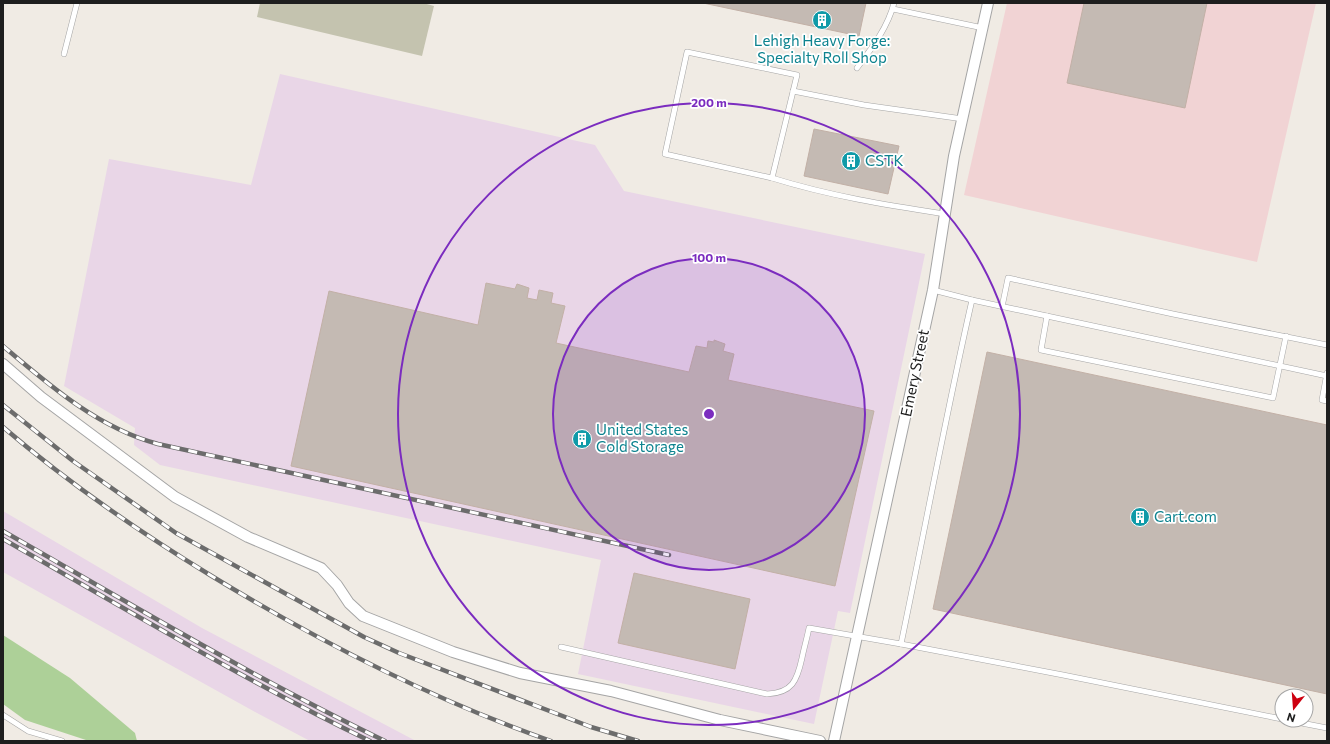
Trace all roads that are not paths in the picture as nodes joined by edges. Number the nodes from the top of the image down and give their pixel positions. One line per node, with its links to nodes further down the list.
1 (77, 3): 6 (lane)
2 (894, 3): 4 (lane)
3 (988, 3): 5 (street, Emery Street)
4 (893, 9): 5 (lane); 7 (lane)
5 (983, 28): 9 (street, Emery Street)
6 (64, 54)
7 (857, 68)
8 (793, 91): 9 (lane); 10 (lane); 10 (lane)
9 (963, 119): 11 (street, Emery Street)
10 (772, 178): 11 (lane)
11 (945, 214): 12 (street, Emery Street)
12 (933, 290): 13 (lane); 22 (street, Emery Street)
13 (972, 300): 14 (lane); 23 (lane)
14 (1002, 307): 15 (lane); 16 (lane)
15 (1047, 316): 19 (lane); 19 (lane)
16 (1286, 336): 17 (lane); 19 (lane)
17 (1327, 345)
18 (3, 364): 30 (street)
19 (1280, 366): 20 (lane)
20 (1327, 375): 21 (lane)
21 (1327, 401)
22 (858, 636): 23 (lane); 24 (lane); 31 (street, Emery Street)
23 (901, 644): 26 (lane)
24 (561, 647)
25 (3, 715): 29 (lane)
26 (1274, 717)
27 (1314, 725): 28 (lane)
28 (1327, 728)
29 (62, 741)
30 (820, 741)
31 (834, 741)

